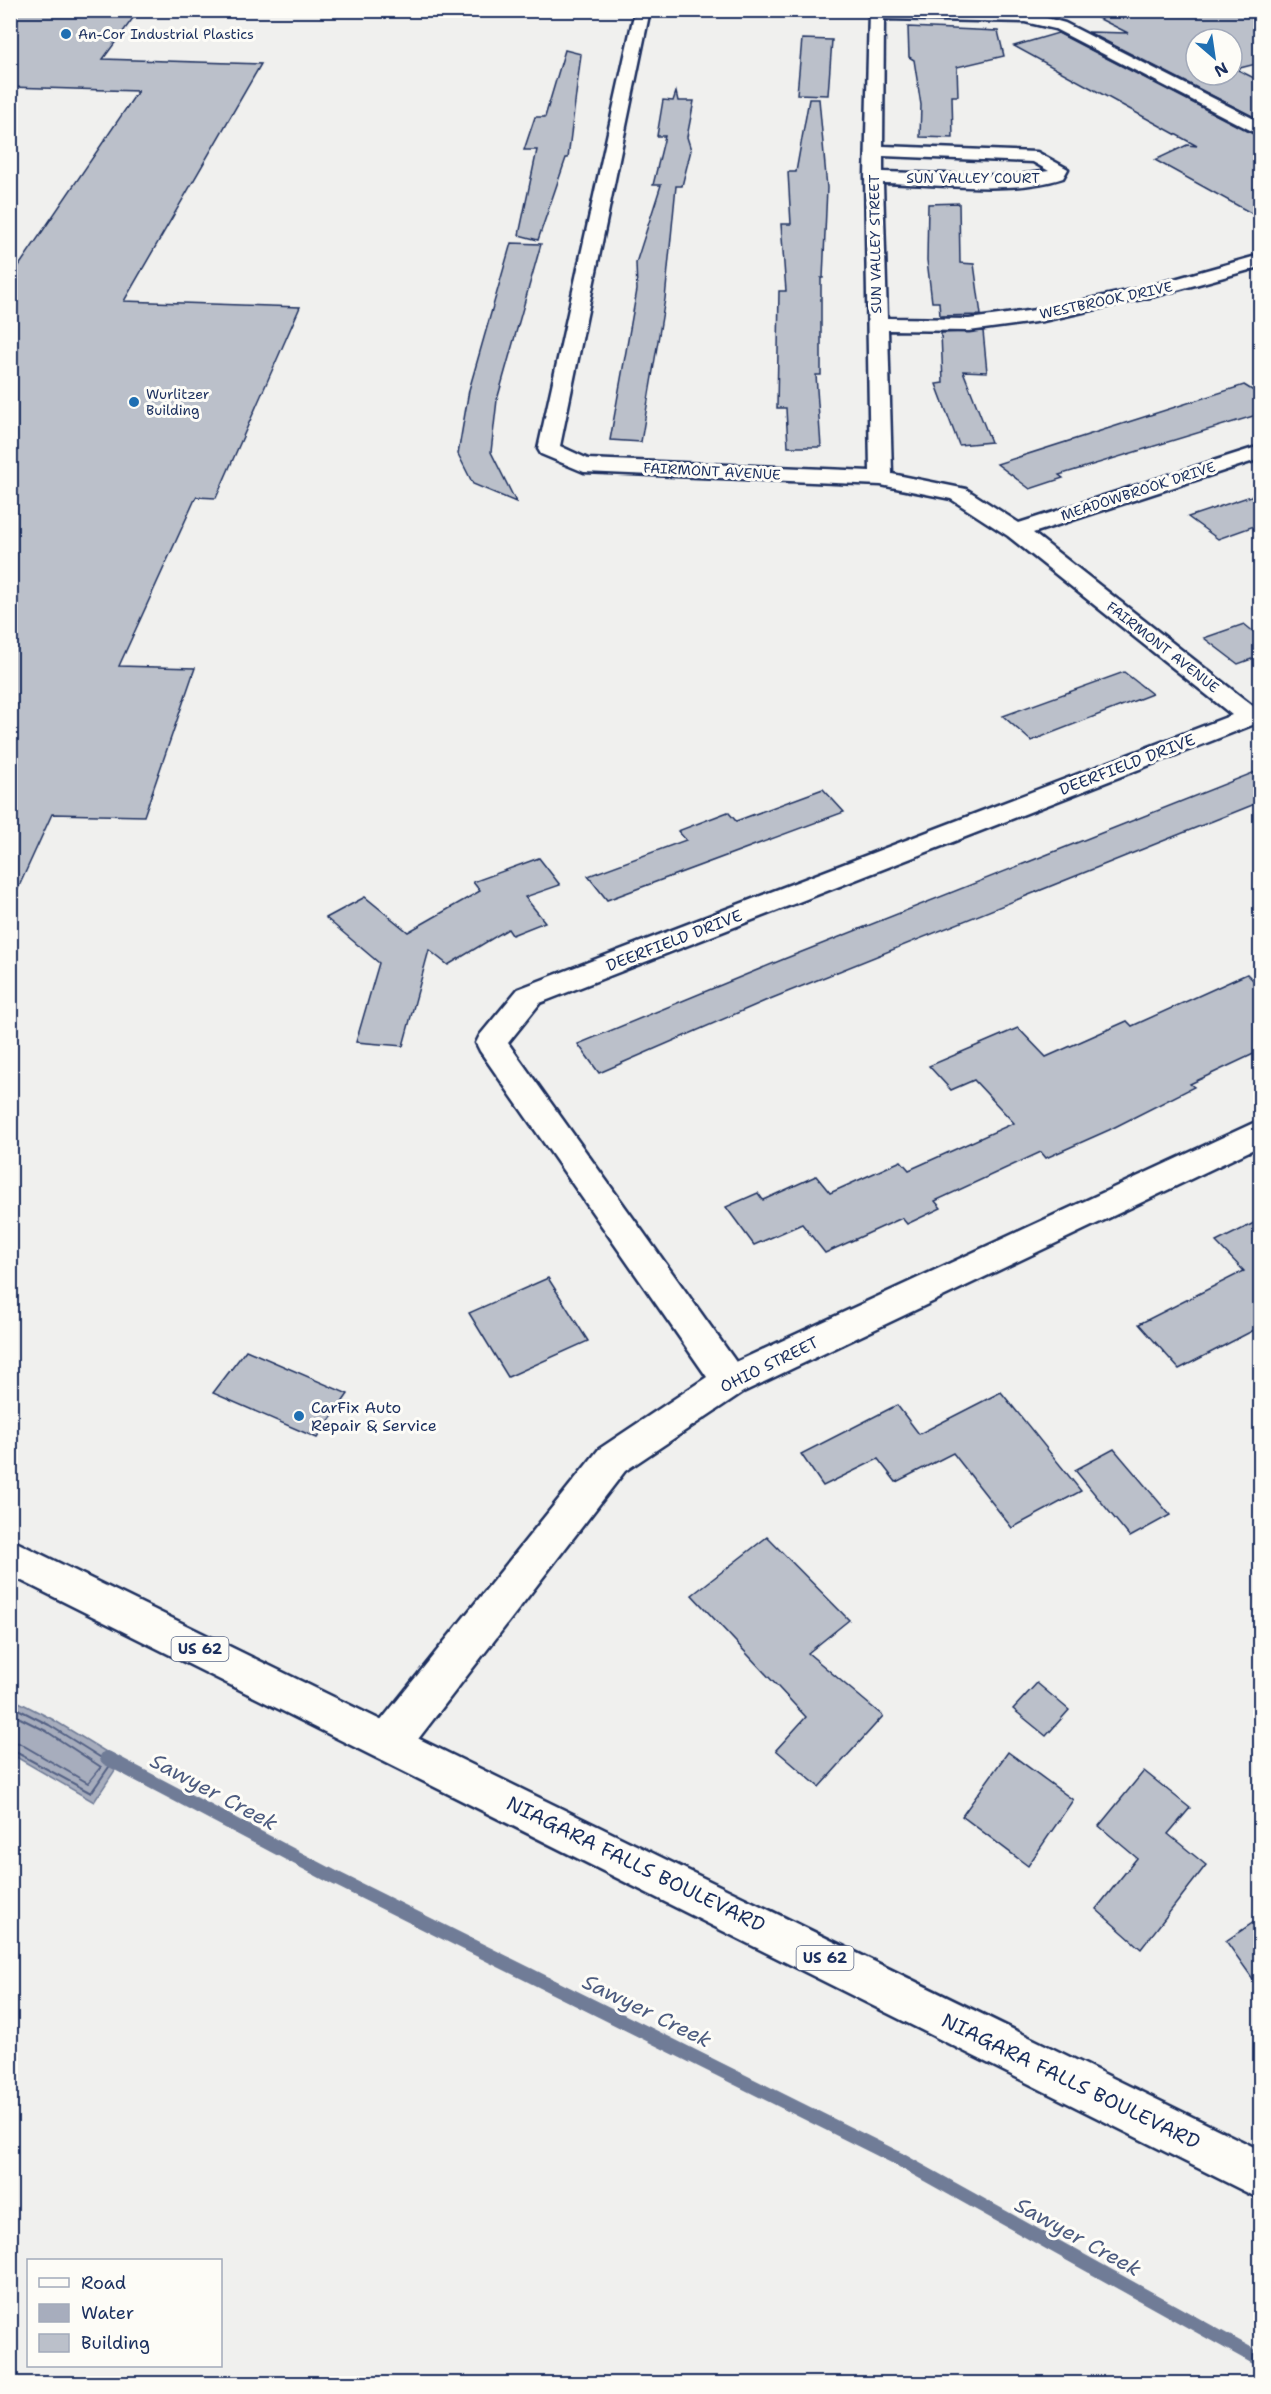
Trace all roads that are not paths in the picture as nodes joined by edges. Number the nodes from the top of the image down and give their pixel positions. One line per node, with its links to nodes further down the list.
1 (643, 10): 9 (street, FAIRMONT AVENUE)
2 (877, 12): 3 (street); 4 (street, SUN VALLEY STREET)
3 (1260, 128)
4 (874, 151): 5 (street, SUN VALLEY STREET); 5 (street, SUN VALLEY COURT)
5 (874, 177): 7 (street, SUN VALLEY STREET)
6 (1260, 261): 7 (street, WESTBROOK DRIVE)
7 (877, 324): 9 (street, SUN VALLEY STREET)
8 (1260, 452): 10 (street, MEADOWBROOK DRIVE)
9 (881, 478): 10 (street, FAIRMONT AVENUE)
10 (1016, 531): 11 (street, FAIRMONT AVENUE)
11 (1255, 715): 13 (street, DEERFIELD DRIVE)
12 (1260, 1132): 13 (street, OHIO STREET)
13 (730, 1381): 15 (street, OHIO STREET)
14 (10, 1556): 15 (street, NIAGARA FALLS BOULEVARD / US 62)
15 (390, 1742): 16 (street, NIAGARA FALLS BOULEVARD / US 62)
16 (1260, 2175)

